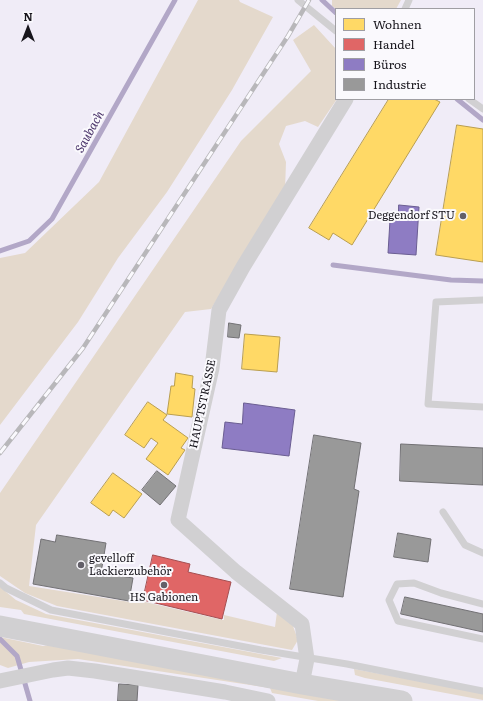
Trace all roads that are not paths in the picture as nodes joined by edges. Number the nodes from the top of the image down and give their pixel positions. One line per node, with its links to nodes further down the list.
1 (298, 0): 2 (lane)
2 (335, 30)
3 (345, 100): 14 (street, HAUPTSTRASSE)
4 (470, 100): 5 (lane)
5 (483, 109)
6 (483, 300): 7 (lane)
7 (483, 407)
8 (443, 512): 9 (lane)
9 (483, 553)
10 (0, 583): 14 (lane)
11 (483, 604): 13 (lane)
12 (0, 626): 16 (main road)
13 (483, 639)
14 (307, 659): 16 (street, HAUPTSTRASSE); 17 (lane)
15 (5, 680): 18 (street)
16 (302, 684): 20 (main road)
17 (483, 691)
18 (224, 697): 19 (street)
19 (268, 701)
20 (402, 701)

